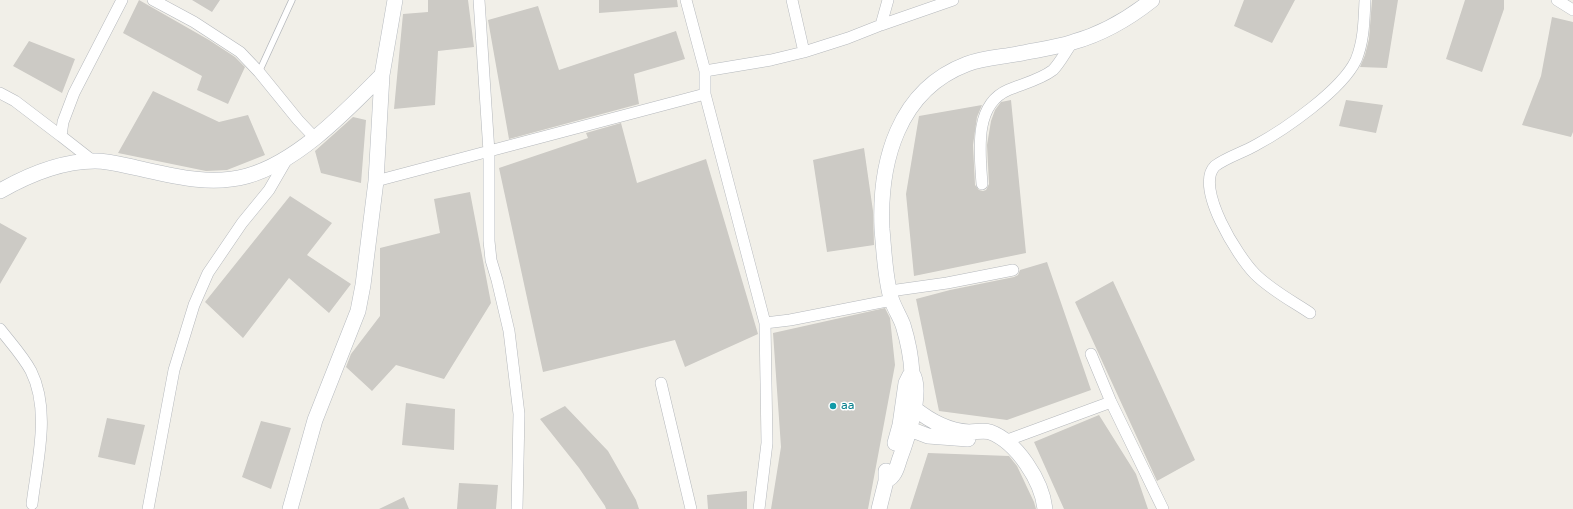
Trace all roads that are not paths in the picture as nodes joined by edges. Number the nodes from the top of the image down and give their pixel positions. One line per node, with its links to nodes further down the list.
1 (122, 0): 22 (street)
2 (153, 0): 18 (street)
3 (292, 0): 18 (lane)
4 (479, 0): 24 (street)
5 (686, 0): 17 (street)
6 (792, 0): 16 (street)
7 (888, 0): 14 (street)
8 (954, 0): 14 (street)
9 (1152, 0): 15 (street)
10 (1365, 0): 32 (street)
11 (1557, 0): 13 (street)
12 (395, 1): 19 (street)
13 (1573, 10)
14 (881, 25): 16 (street)
15 (1072, 43): 28 (street); 31 (street)
16 (804, 52): 17 (street)
17 (705, 71): 21 (street)
18 (259, 72): 23 (street)
19 (382, 74): 23 (street); 27 (street)
20 (0, 93): 22 (street)
21 (705, 94): 24 (street); 33 (street)
22 (61, 136): 26 (street)
23 (314, 138): 25 (street)
24 (489, 152): 27 (street); 45 (street)
25 (287, 159): 26 (street); 43 (street)
26 (93, 161): 29 (street)
27 (376, 181): 44 (street)
28 (982, 184)
29 (0, 191)
30 (1014, 270): 31 (street)
31 (891, 296): 33 (street); 36 (street)
32 (1310, 313)
33 (765, 323): 47 (street)
34 (0, 329): 42 (street)
35 (1091, 354): 38 (street)
36 (912, 373): 39 (street); 40 (street)
37 (661, 383): 46 (street)
38 (1111, 402): 41 (street); 50 (street)
39 (914, 408): 40 (street); 41 (street)
40 (905, 427): 41 (street); 48 (street)
41 (1000, 438): 49 (street)
42 (32, 504)
43 (148, 509)
44 (290, 509)
45 (517, 509)
46 (691, 509)
47 (759, 509)
48 (879, 509)
49 (1045, 509)
50 (1162, 509)

